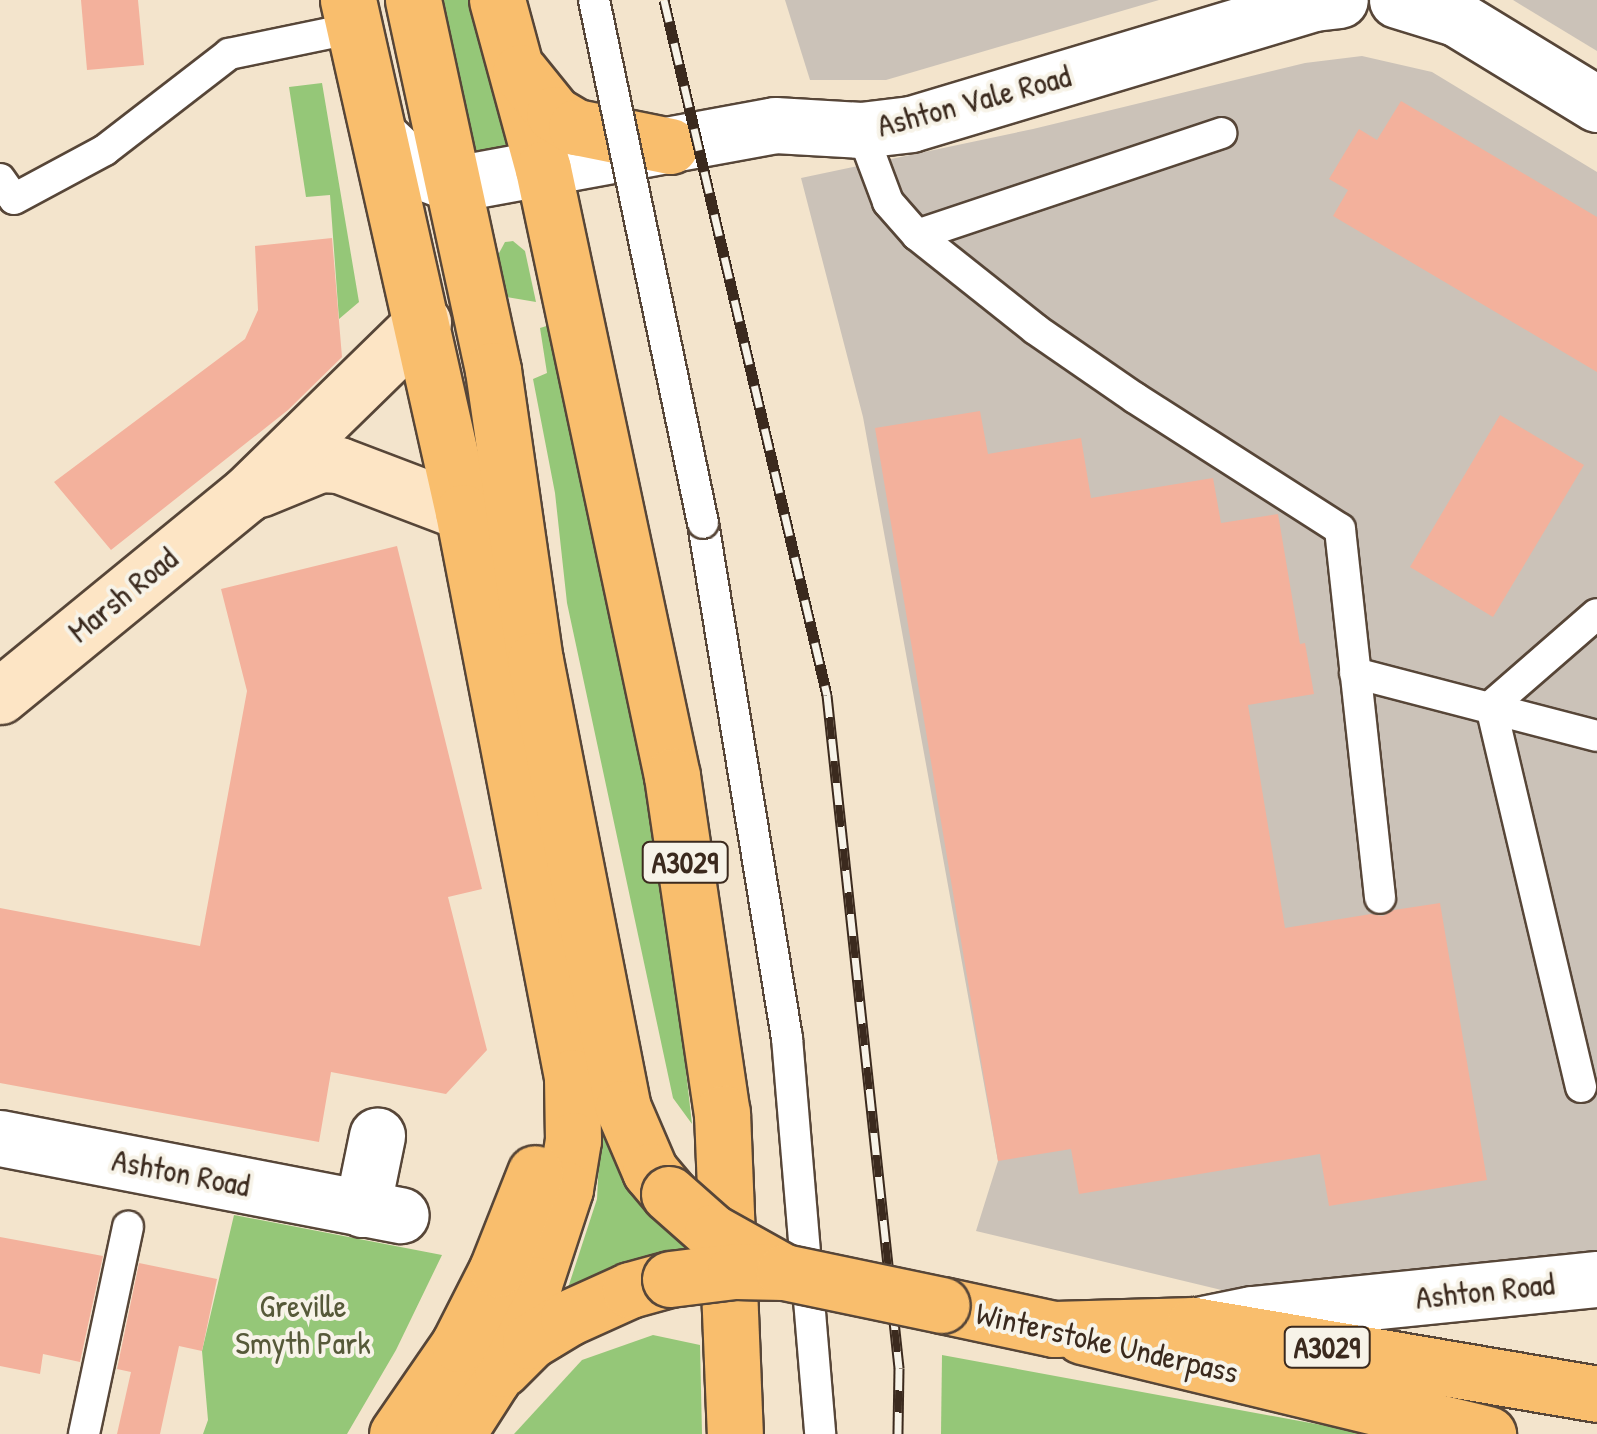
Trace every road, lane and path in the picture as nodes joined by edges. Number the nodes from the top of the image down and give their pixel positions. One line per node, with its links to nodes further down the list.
1 (413, 0): 16 (main road, A3029)
2 (497, 0): 8 (main road, A3029)
3 (594, 0): 42 (lane, bridge)
4 (1340, 0): 10 (street, Ashton Vale Road)
5 (1397, 0): 6 (street)
6 (1471, 9): 9 (street)
7 (352, 14): 12 (main road, A3029); 15 (lane)
8 (515, 66): 13 (main road); 14 (main road, A3029)
9 (1597, 104)
10 (862, 130): 13 (street, Ashton Vale Road); 17 (lane)
11 (1221, 133): 17 (lane)
12 (380, 136): 16 (street); 18 (main road, A3029)
13 (670, 146): 14 (street, Ashton Vale Road)
14 (543, 168): 16 (street, Ashton Vale Road); 41 (main road, A3029)
15 (0, 178)
16 (454, 184): 32 (main road, A3029, bridge)
17 (917, 235): 22 (lane)
18 (422, 322): 19 (street, Marsh Road); 20 (main road, A3029)
19 (247, 494): 20 (street, Marsh Road); 23 (street, Marsh Road)
20 (463, 512): 27 (main road, A3029)
21 (1597, 614): 24 (lane)
22 (1355, 673): 24 (lane); 26 (lane)
23 (0, 696)
24 (1491, 706): 25 (lane); 28 (lane)
25 (1597, 736)
26 (1380, 898)
27 (572, 1077): 36 (main road, A3029); 39 (main road)
28 (1580, 1087)
29 (377, 1136): 30 (street, Ashton Road)
30 (0, 1138)
31 (128, 1227): 38 (lane)
32 (784, 1272): 35 (main road, Winterstoke Underpass / A3029, bridge); 36 (main road, A3029, bridge)
33 (1597, 1279): 34 (street, Ashton Road)
34 (1194, 1325): 35 (main road, A3029); 37 (main road, A3029)
35 (1054, 1329): 43 (main road, Winterstoke Underpass / A3029)
36 (493, 1378): 40 (main road, A3029)
37 (1597, 1394)
38 (84, 1434)
39 (397, 1434)
40 (457, 1434)
41 (736, 1434)
42 (820, 1434)
43 (1488, 1434)

